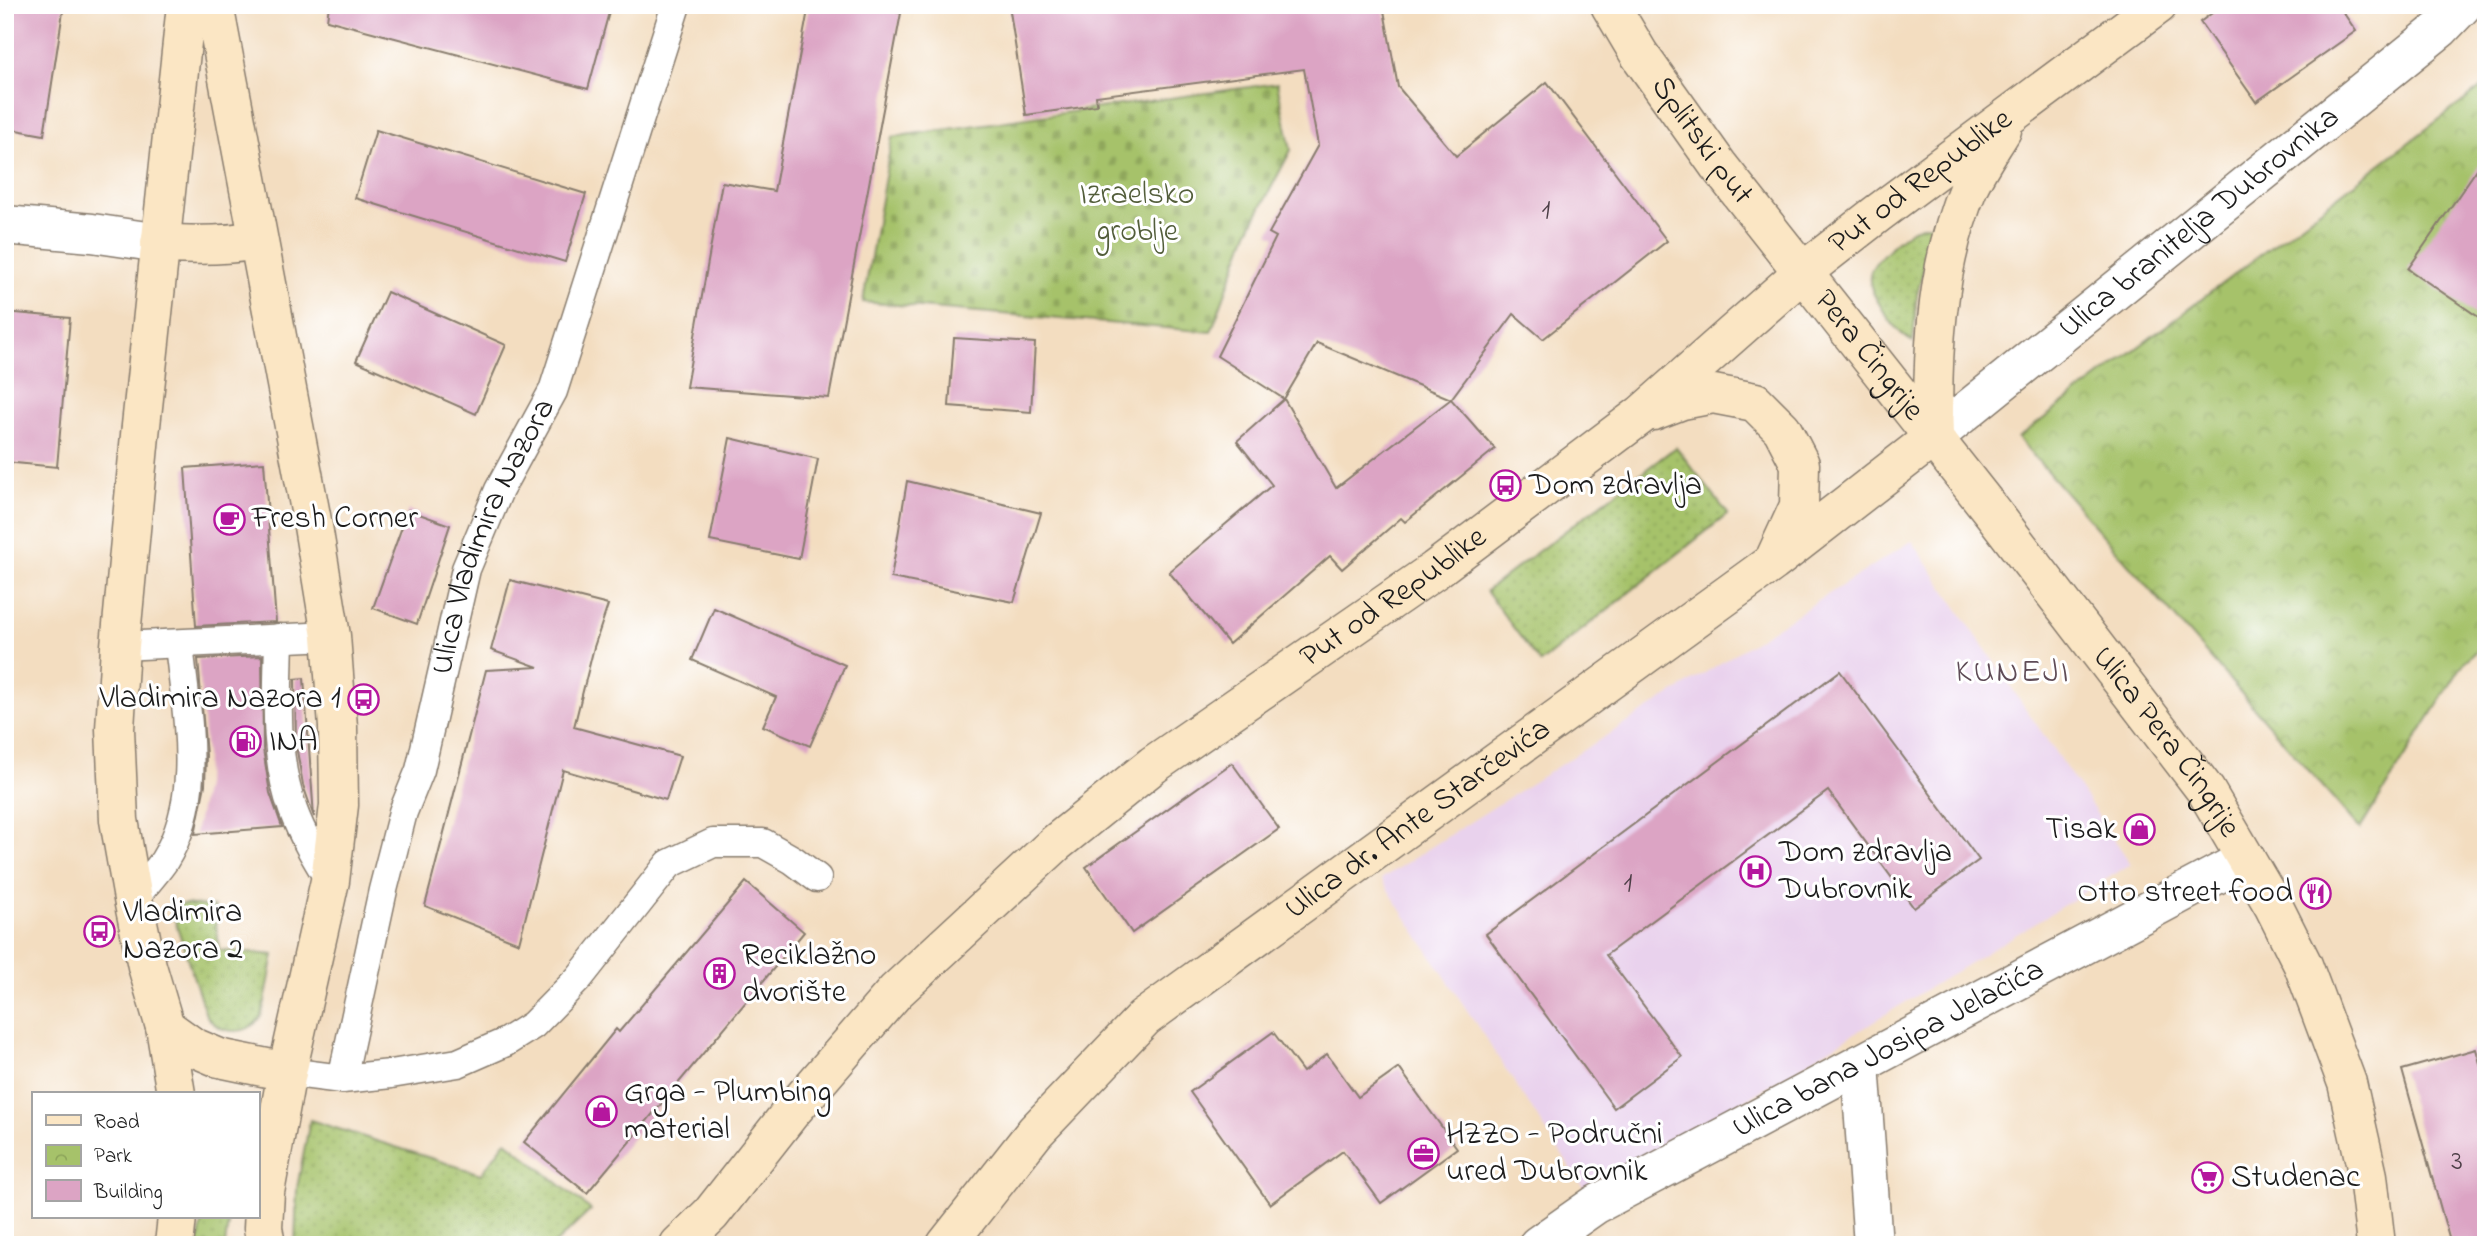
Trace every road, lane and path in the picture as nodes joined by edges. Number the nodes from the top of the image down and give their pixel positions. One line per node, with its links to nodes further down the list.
1 (186, 5): 10 (main road)
2 (214, 5): 9 (main road)
3 (676, 5): 26 (lane, Ulica Vladimira Nazora)
4 (1610, 5): 11 (main road, Splitski put)
5 (2158, 5): 7 (main road, Put od Republike)
6 (2463, 5): 13 (street, Ulica branitelja Dubrovnika)
7 (2008, 118): 11 (main road, Put od Republike); 13 (main road)
8 (5, 225): 10 (street)
9 (257, 240): 10 (main road); 15 (main road)
10 (160, 243): 18 (main road)
11 (1804, 271): 12 (main road, Put od Republike); 13 (main road, Pera Čingrije)
12 (1641, 415): 14 (main road); 31 (main road, Put od Republike)
13 (1934, 437): 14 (main road, Ulica dr. Ante Starčevića); 19 (main road, Ulica Pera Čingrije)
14 (1773, 562): 32 (main road, Ulica dr. Ante Starčevića)
15 (331, 636): 16 (lane); 21 (main road)
16 (279, 638): 17 (lane); 21 (lane)
17 (180, 643): 18 (lane); 22 (lane)
18 (120, 646): 22 (main road)
19 (2246, 859): 24 (street, Ulica bana Josipa Jelačića); 35 (main road, Ulica Pera Čingrije)
20 (817, 878): 26 (lane)
21 (330, 881): 25 (main road)
22 (133, 899): 23 (main road)
23 (165, 1027): 25 (main road); 27 (main road)
24 (1860, 1064): 33 (street, Ulica bana Josipa Jelačića); 34 (street)
25 (287, 1072): 26 (lane); 30 (main road)
26 (342, 1079)
27 (176, 1092)
28 (177, 1218): 29 (main road)
29 (174, 1245)
30 (266, 1245)
31 (679, 1245)
32 (946, 1245)
33 (1538, 1245)
34 (1872, 1245)
35 (2376, 1245)

